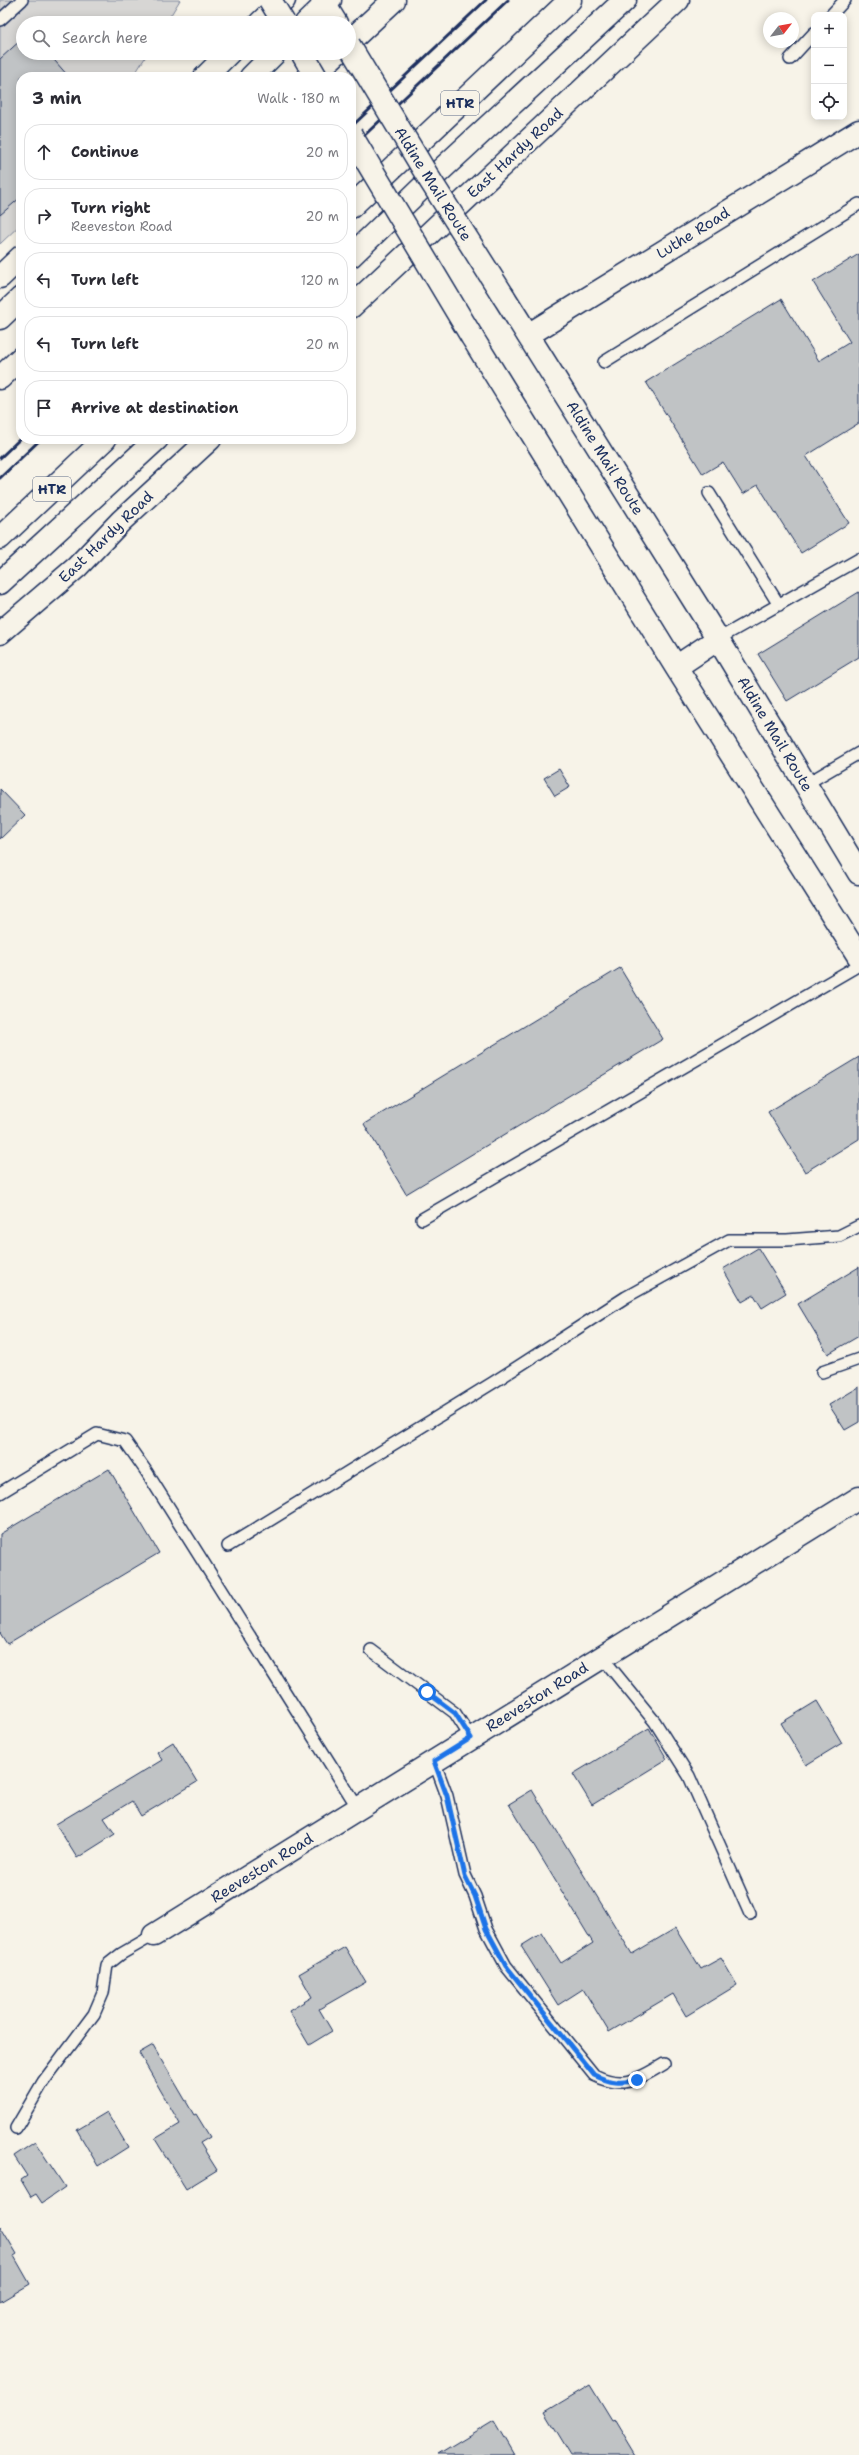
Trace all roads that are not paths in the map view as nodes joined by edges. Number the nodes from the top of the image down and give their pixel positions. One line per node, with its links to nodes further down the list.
1 (22, 0): 15 (lane)
2 (270, 0): 12 (main road, bridge)
3 (284, 0): 11 (main road)
4 (394, 0): 16 (main road)
5 (570, 0): 31 (main road, HTR)
6 (625, 0): 30 (main road)
7 (678, 0): 37 (main road, East Hardy Road)
8 (845, 0): 10 (lane)
9 (326, 2): 13 (main road); 14 (main road)
10 (834, 12)
11 (267, 16)
12 (280, 16)
13 (313, 16)
14 (333, 16)
15 (0, 20)
16 (356, 35)
17 (811, 36): 19 (lane)
18 (356, 57): 30 (main road, Aldine Mail Route, bridge)
19 (790, 59)
20 (222, 60): 24 (main road)
21 (269, 60): 25 (main road)
22 (306, 60): 26 (main road, bridge)
23 (329, 60): 27 (main road)
24 (210, 72)
25 (256, 72)
26 (313, 72)
27 (316, 72)
28 (859, 131): 40 (main road, Luthe Road)
29 (356, 143): 33 (main road, bridge)
30 (430, 180): 33 (main road); 40 (main road, Aldine Mail Route, bridge)
31 (356, 202)
32 (859, 204): 41 (lane)
33 (397, 212): 34 (main road); 54 (main road, bridge)
34 (356, 251)
35 (16, 261): 36 (main road)
36 (0, 277)
37 (356, 302)
38 (16, 303): 39 (main road)
39 (0, 318)
40 (528, 335): 53 (main road, Aldine Mail Route)
41 (604, 362)
42 (16, 363): 43 (main road)
43 (0, 378)
44 (100, 444): 48 (main road, HTR)
45 (152, 444): 50 (main road)
46 (205, 444): 52 (main road, East Hardy Road)
47 (709, 493): 51 (lane)
48 (0, 538)
49 (859, 559): 51 (lane)
50 (0, 583)
51 (779, 605): 53 (lane)
52 (0, 633)
53 (718, 640): 54 (main road); 56 (main road, Aldine Mail Route)
54 (676, 667): 58 (main road)
55 (859, 753): 56 (lane)
56 (806, 784): 57 (main road, Aldine Mail Route)
57 (859, 873)
58 (859, 957)
59 (859, 965): 60 (lane)
60 (422, 1219)
61 (859, 1226): 66 (lane)
62 (859, 1359): 63 (lane)
63 (822, 1372)
64 (0, 1493): 71 (lane)
65 (859, 1498): 68 (main road, Reeveston Road)
66 (228, 1546)
67 (371, 1650): 69 (lane)
68 (602, 1657): 69 (main road, Reeveston Road); 72 (lane)
69 (471, 1738): 70 (main road, Reeveston Road)
70 (434, 1761): 71 (main road, Reeveston Road); 74 (lane)
71 (358, 1808): 73 (main road, Reeveston Road)
72 (750, 1914)
73 (154, 1934): 75 (lane)
74 (664, 2064)
75 (16, 2128)

